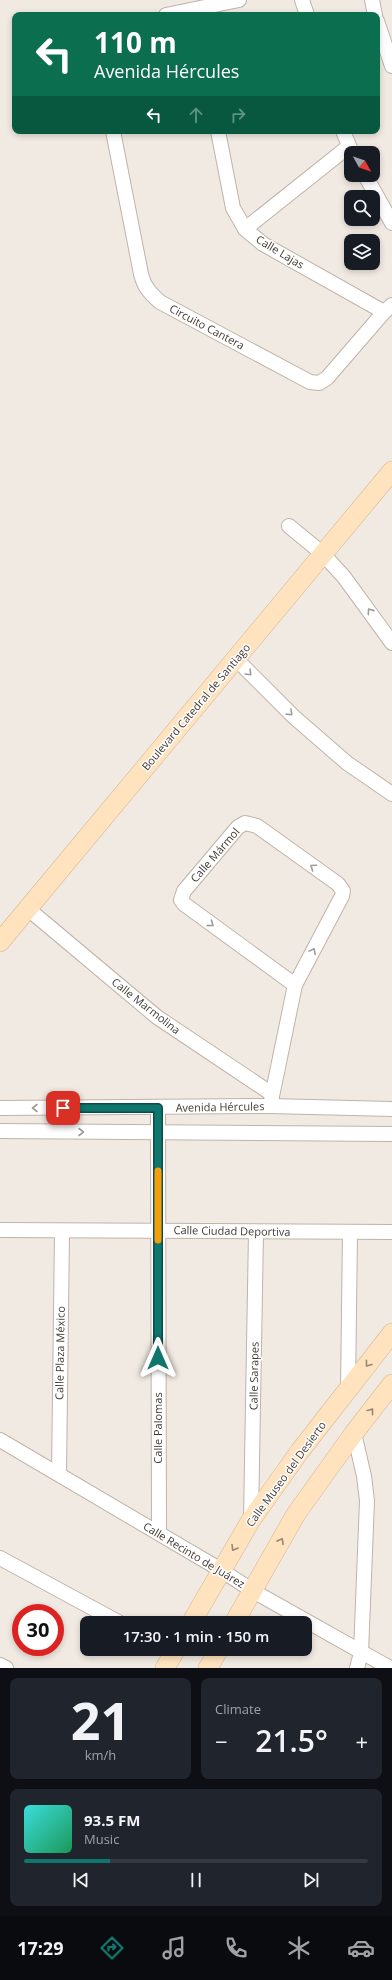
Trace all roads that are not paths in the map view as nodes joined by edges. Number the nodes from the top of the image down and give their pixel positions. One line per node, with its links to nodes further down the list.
1 (239, 0): 4 (street)
2 (302, 0): 5 (street)
3 (372, 0): 6 (street)
4 (195, 12)
5 (306, 12)
6 (374, 12)
7 (380, 30): 8 (street)
8 (392, 66)
9 (114, 134): 17 (street, Circuito Cantera)
10 (219, 134): 16 (street, Calle Lajas)
11 (344, 134): 12 (street)
12 (349, 146)
13 (344, 155): 16 (street)
14 (369, 182): 15 (street)
15 (392, 223)
16 (245, 229): 17 (street, Calle Lajas)
17 (388, 308)
18 (392, 471): 20 (street, Boulevard Catedral de Santiago)
19 (289, 526): 20 (street)
20 (323, 554): 21 (street, one-way to 20); 22 (street, Boulevard Catedral de Santiago)
21 (392, 643)
22 (236, 659): 23 (street, one-way to 23); 24 (street, Boulevard Catedral de Santiago)
23 (392, 794)
24 (27, 908): 25 (street, Boulevard Catedral de Santiago); 27 (street, Calle Marmolina)
25 (0, 942)
26 (295, 985): 26 (street, Calle Mármol, one-way to 26); 27 (street, Calle Mármol)
27 (271, 1100): 29 (street, Avenida Hércules); 30 (street, Avenida Hércules)
28 (0, 1108): 29 (street, Avenida Hércules, one-way to 28)
29 (158, 1108): 32 (street, Calle Palomas)
30 (392, 1109)
31 (0, 1132): 32 (street, one-way to 32)
32 (159, 1132): 33 (street); 35 (street, Calle Palomas)
33 (392, 1134)
34 (0, 1230): 36 (street, Calle Ciudad Deportiva)
35 (158, 1230): 36 (street, Calle Ciudad Deportiva); 37 (street, Calle Ciudad Deportiva); 47 (street, Calle Palomas)
36 (62, 1232): 45 (street, Calle Plaza México)
37 (256, 1232): 38 (street, Calle Ciudad Deportiva); 46 (street, Calle Sarapes)
38 (350, 1232): 39 (street, Calle Ciudad Deportiva); 42 (street)
39 (392, 1232)
40 (392, 1333): 42 (street, Calle Museo del Desierto, one-way to 42)
41 (392, 1384): 43 (street, one-way to 41)
42 (348, 1390): 46 (street, Calle Museo del Desierto)
43 (354, 1433): 50 (street, one-way to 43); 54 (street)
44 (0, 1440): 45 (street, Calle Recinto de Juárez)
45 (58, 1474): 47 (street, Calle Recinto de Juárez)
46 (251, 1520): 49 (street, Calle Museo del Desierto, one-way to 49)
47 (158, 1533): 49 (street, Calle Recinto de Juárez)
48 (0, 1558): 51 (street)
49 (221, 1570): 50 (street, Calle Recinto de Juárez); 52 (street, Calle Museo del Desierto)
50 (253, 1591): 53 (street); 54 (street, Calle Recinto de Juárez)
51 (107, 1616)
52 (194, 1616)
53 (238, 1616)
54 (360, 1653): 59 (street); 60 (street, Calle Recinto de Juárez)
55 (215, 1656): 58 (street)
56 (0, 1665): 57 (street)
57 (6, 1668)
58 (208, 1668)
59 (357, 1668)
60 (390, 1668)

